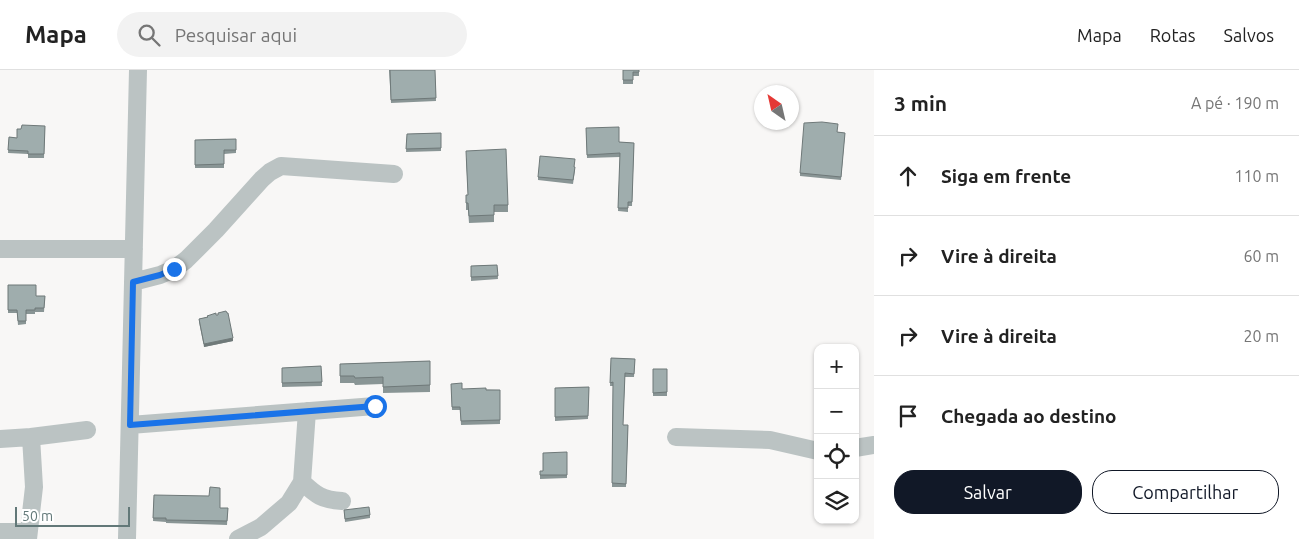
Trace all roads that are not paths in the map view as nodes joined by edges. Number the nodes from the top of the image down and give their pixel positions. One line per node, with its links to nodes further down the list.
1 (138, 70): 4 (street)
2 (394, 174): 5 (street)
3 (0, 249): 4 (street)
4 (134, 249): 5 (street)
5 (133, 282): 8 (street)
6 (375, 406): 7 (street)
7 (307, 411): 8 (street); 16 (street)
8 (130, 425): 20 (street)
9 (87, 430): 10 (street)
10 (31, 437): 12 (street); 19 (street)
11 (676, 437): 15 (street)
12 (0, 438)
13 (874, 445): 14 (street)
14 (859, 447)
15 (814, 450)
16 (302, 482): 17 (street); 21 (street)
17 (342, 501)
18 (0, 532): 19 (street)
19 (28, 535)
20 (127, 539)
21 (238, 539)

